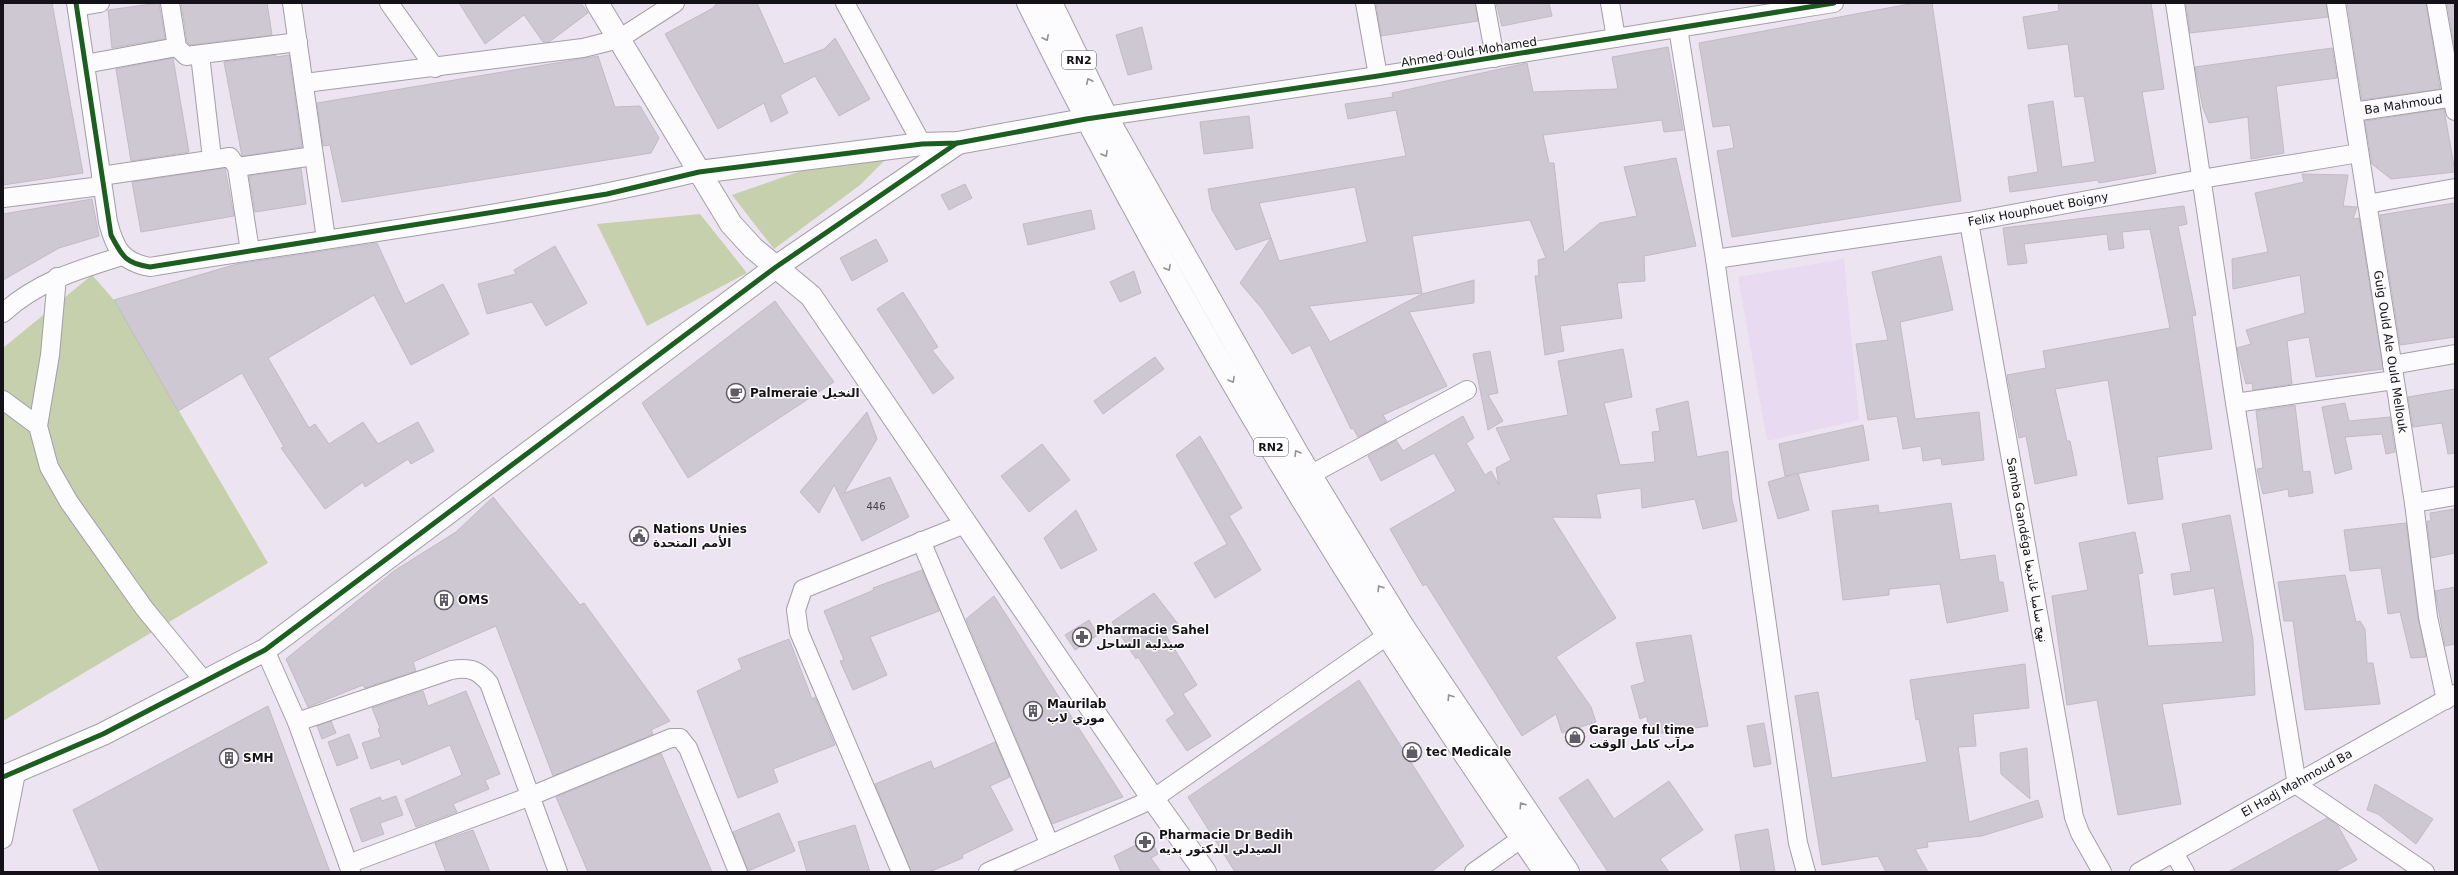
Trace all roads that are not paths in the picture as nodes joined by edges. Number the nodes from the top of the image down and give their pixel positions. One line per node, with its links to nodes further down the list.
1 (100, 3): 17 (street)
2 (170, 3): 23 (street)
3 (292, 3): 22 (street)
4 (389, 3): 27 (street)
5 (597, 3): 21 (main road)
6 (675, 3): 21 (street)
7 (845, 3): 34 (street)
8 (1028, 3): 32 (main road, RN2, one-way to 32)
9 (1051, 3): 32 (main road, RN2, one-way to 9)
10 (1365, 3): 28 (street)
11 (1485, 3): 25 (street)
12 (1610, 3): 20 (street)
13 (1834, 3): 18 (street, Ahmed Ould Mohamed)
14 (2175, 3): 40 (street)
15 (2336, 3): 31 (street, Guig Ould Ale Ould Mellouk)
16 (2436, 3): 30 (street)
17 (77, 5): 26 (street)
18 (1779, 7): 19 (street, Ahmed Ould Mohamed)
19 (1678, 28): 20 (street, Ahmed Ould Mohamed); 49 (street)
20 (1616, 38): 25 (street, Ahmed Ould Mohamed)
21 (619, 39): 27 (street); 39 (main road)
22 (298, 42): 24 (street); 29 (street)
23 (178, 47): 24 (street); 26 (street)
24 (200, 55): 37 (street)
25 (1495, 58): 28 (street, Ahmed Ould Mohamed)
26 (85, 64): 41 (street)
27 (435, 68): 29 (street)
28 (1378, 76): 32 (street, Ahmed Ould Mohamed)
29 (305, 83): 36 (street)
30 (2454, 102): 31 (street, Ba Mahmoud)
31 (2353, 112): 35 (street, Guig Ould Ale Ould Mellouk)
32 (1096, 118): 33 (main road); 59 (main road, RN2, one-way to 32); 64 (main road, RN2, one-way to 64)
33 (958, 143): 34 (main road); 50 (main road)
34 (922, 144): 39 (main road)
35 (2359, 154): 40 (street, Felix Houphouet Boigny); 44 (street, Guig Ould Ale Ould Mellouk)
36 (314, 156): 38 (street); 46 (street)
37 (212, 158): 38 (street); 41 (street)
38 (237, 167): 47 (street)
39 (699, 172): 46 (street); 50 (main road)
40 (2201, 179): 45 (street, Felix Houphouet Boigny); 57 (street)
41 (101, 181): 43 (street); 48 (street)
42 (2455, 188): 44 (street)
43 (3, 198)
44 (2367, 204): 54 (street, Guig Ould Ale Ould Mellouk)
45 (1970, 222): 49 (street, Felix Houphouet Boigny); 87 (street, Samba Gandéga نهج سامبا غانديغا)
46 (326, 238): 47 (street)
47 (250, 251): 48 (street)
48 (122, 256): 51 (street)
49 (1715, 259): 86 (street)
50 (776, 267): 62 (main road); 65 (main road)
51 (57, 277): 52 (street); 58 (street)
52 (3, 313)
53 (2455, 354): 54 (street)
54 (2393, 373): 57 (street); 61 (street, Guig Ould Ale Ould Mellouk)
55 (1467, 390): 59 (street)
56 (3, 400): 58 (street)
57 (2235, 403): 70 (street)
58 (38, 426): 66 (street)
59 (1310, 475): 64 (main road, RN2, one-way to 59)
60 (2455, 496): 61 (street)
61 (2414, 503): 67 (street, Guig Ould Ale Ould Mellouk)
62 (964, 524): 63 (street); 72 (main road)
63 (921, 541): 75 (street); 80 (street)
64 (1394, 631): 72 (street); 73 (main road, RN2)
65 (265, 650): 66 (main road); 68 (street)
66 (204, 681): 69 (main road)
67 (2451, 697): 70 (street, El Hadj Mahmoud Ba)
68 (297, 722): 71 (street); 77 (street)
69 (9, 775): 74 (street)
70 (2297, 785): 76 (street, El Hadj Mahmoud Ba); 90 (street)
71 (531, 796): 77 (street); 78 (street); 79 (street)
72 (1153, 799): 75 (street); 82 (main road)
73 (1529, 833): 83 (street); 84 (main road, RN2); 85 (main road, RN2)
74 (3, 839)
75 (1050, 845): 81 (street)
76 (2174, 852): 88 (street, El Hadj Mahmoud Ba); 89 (street)
77 (350, 868)
78 (558, 872)
79 (738, 872)
80 (901, 872)
81 (988, 872)
82 (1205, 872)
83 (1474, 872)
84 (1545, 872)
85 (1568, 872)
86 (1806, 872)
87 (2102, 872)
88 (2139, 872)
89 (2185, 872)
90 (2425, 872)

